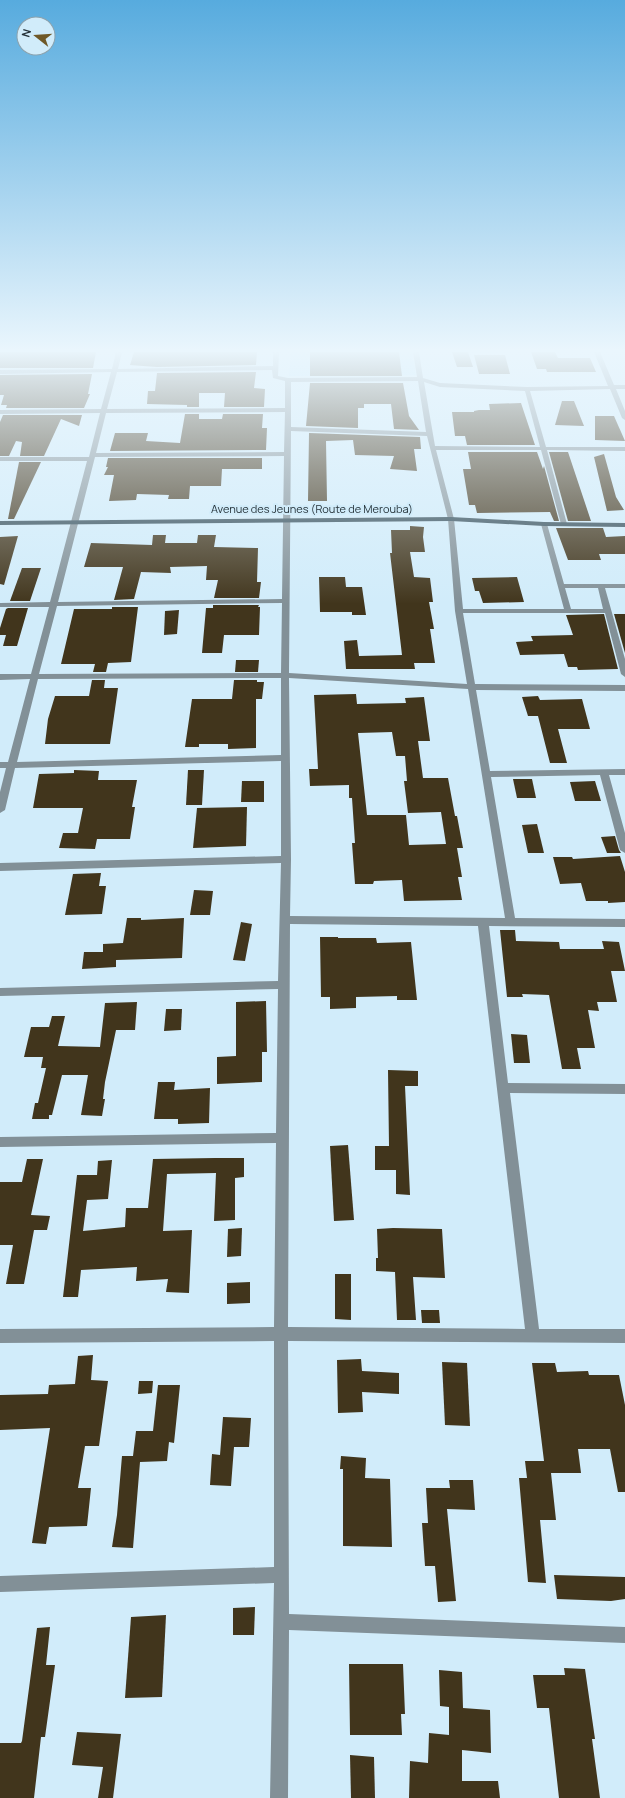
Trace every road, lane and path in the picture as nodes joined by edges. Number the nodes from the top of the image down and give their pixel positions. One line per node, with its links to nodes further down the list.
1 (97, 436): 9 (street)
2 (288, 436): 8 (street)
3 (429, 436): 5 (street)
4 (540, 436): 6 (street)
5 (432, 448): 6 (street); 11 (street)
6 (543, 449): 7 (street); 16 (street)
7 (625, 449)
8 (288, 454): 9 (street); 12 (street)
9 (92, 457): 10 (street); 13 (street)
10 (0, 459)
11 (451, 519): 12 (main road, Avenue des Jeunes (Route de Merouba)); 15 (main road, Avenue des Jeunes (Route de Merouba)); 24 (street)
12 (287, 520): 13 (main road, Avenue des Jeunes (Route de Merouba)); 21 (street)
13 (75, 522): 14 (main road, Avenue des Jeunes (Route de Merouba)); 22 (street)
14 (0, 523)
15 (544, 524): 16 (main road, Avenue des Jeunes (Route de Merouba)); 18 (street)
16 (564, 524): 17 (main road, Avenue des Jeunes (Route de Merouba))
17 (625, 525)
18 (561, 586): 19 (street); 25 (street)
19 (601, 586): 20 (street); 26 (street)
20 (625, 586)
21 (286, 601): 22 (street); 28 (street)
22 (53, 604): 23 (street); 30 (street)
23 (0, 605)
24 (459, 611): 25 (street); 31 (street)
25 (568, 611): 26 (street)
26 (608, 611): 27 (street)
27 (625, 674)
28 (285, 676): 30 (street); 31 (street); 33 (street)
29 (0, 677): 30 (street)
30 (34, 677): 35 (street)
31 (472, 687): 32 (street); 38 (street)
32 (625, 688)
33 (286, 758): 35 (street); 42 (street)
34 (0, 765): 35 (street)
35 (12, 765): 39 (street)
36 (625, 772): 37 (street)
37 (604, 773): 38 (street); 40 (street)
38 (486, 774): 46 (street)
39 (0, 810)
40 (620, 815): 41 (street)
41 (625, 850)
42 (286, 858): 43 (street); 44 (street)
43 (0, 867)
44 (285, 920): 45 (street); 48 (street)
45 (483, 922): 46 (street); 50 (street)
46 (511, 922): 47 (street)
47 (625, 922)
48 (283, 985): 49 (street); 52 (street)
49 (0, 992)
50 (502, 1088): 51 (street); 56 (street)
51 (625, 1088)
52 (283, 1138): 53 (street); 54 (street)
53 (0, 1142)
54 (281, 1334): 55 (street); 56 (street); 58 (street)
55 (0, 1336)
56 (533, 1336): 57 (street)
57 (625, 1336)
58 (282, 1575): 59 (street); 60 (street)
59 (0, 1584)
60 (281, 1622): 61 (street); 62 (street)
61 (625, 1635)
62 (279, 1798)

